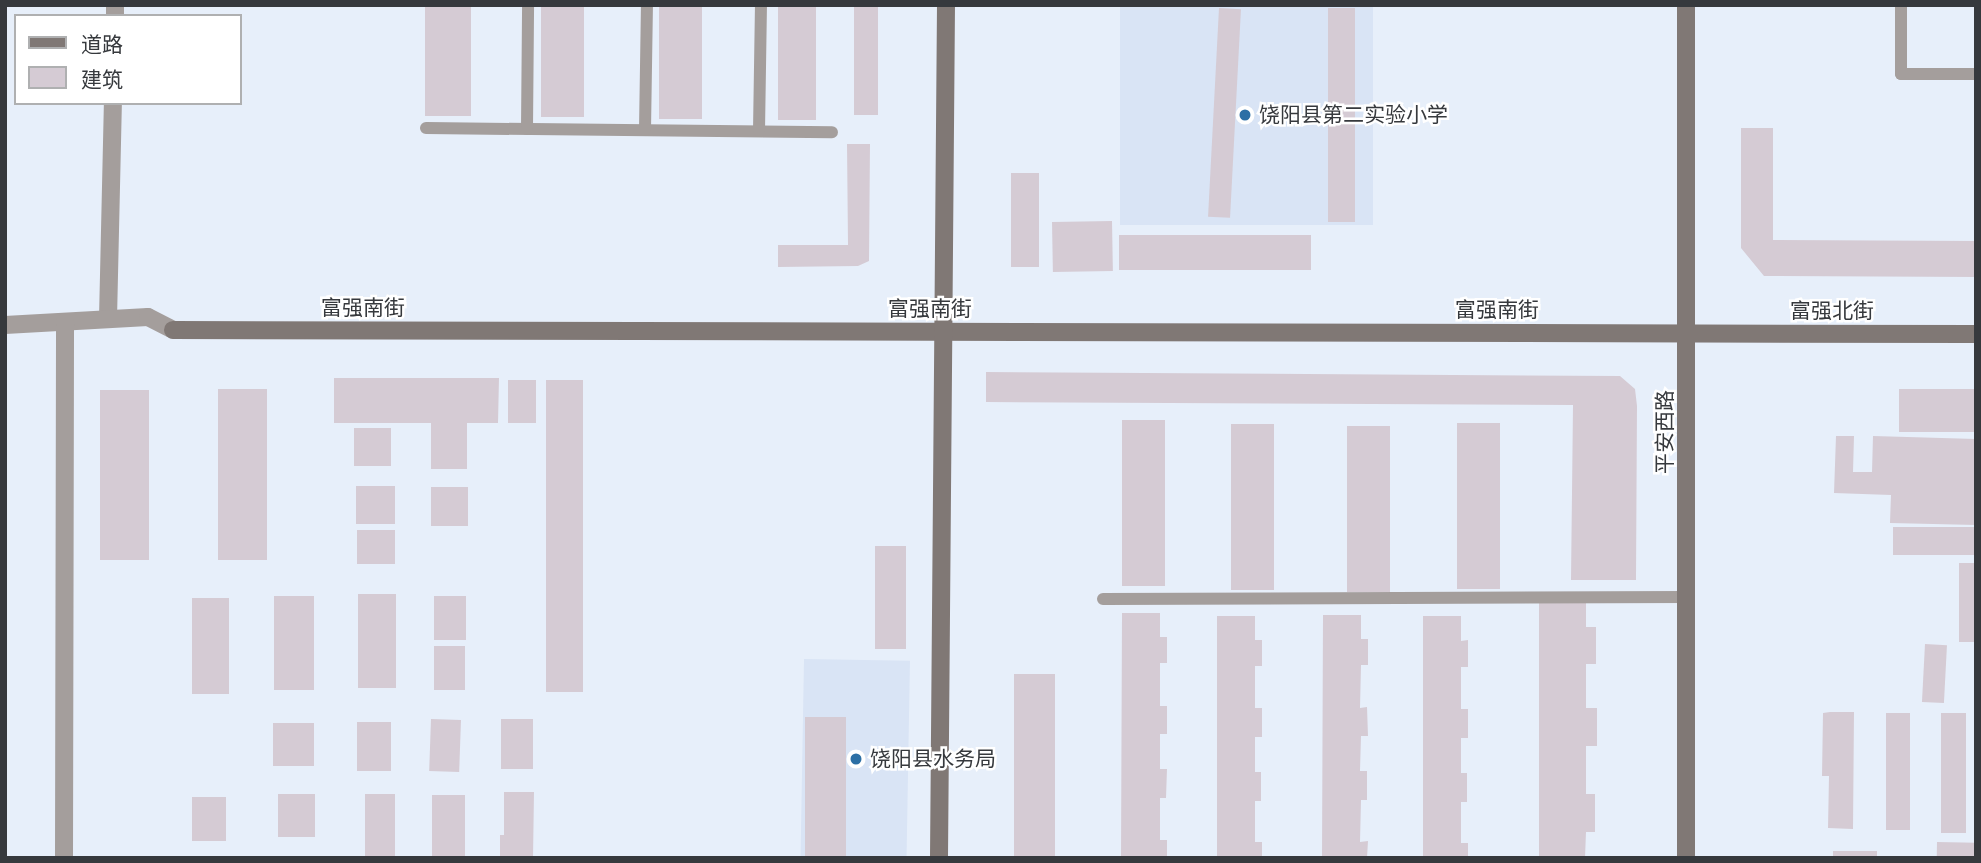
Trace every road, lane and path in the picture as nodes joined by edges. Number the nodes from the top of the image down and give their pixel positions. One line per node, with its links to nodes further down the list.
1 (528, 5): 10 (lane)
2 (646, 5): 11 (lane)
3 (761, 5): 12 (lane)
4 (946, 5): 17 (street)
5 (1686, 5): 18 (street, 平安西路)
6 (1901, 5): 7 (lane)
7 (1976, 74)
8 (113, 105): 14 (street)
9 (426, 128): 10 (lane)
10 (527, 129): 11 (lane)
11 (645, 130): 12 (lane)
12 (759, 131): 13 (lane)
13 (832, 132)
14 (108, 319): 15 (street); 17 (street, 富强南街)
15 (65, 322): 16 (street); 22 (street)
16 (5, 325)
17 (943, 332): 18 (street, 富强南街); 23 (street)
18 (1687, 334): 19 (street, 富强北街); 20 (street, 平安西路)
19 (1976, 334)
20 (1688, 597): 21 (lane); 24 (street, 平安西路)
21 (1103, 599)
22 (64, 858)
23 (939, 858)
24 (1686, 858)

